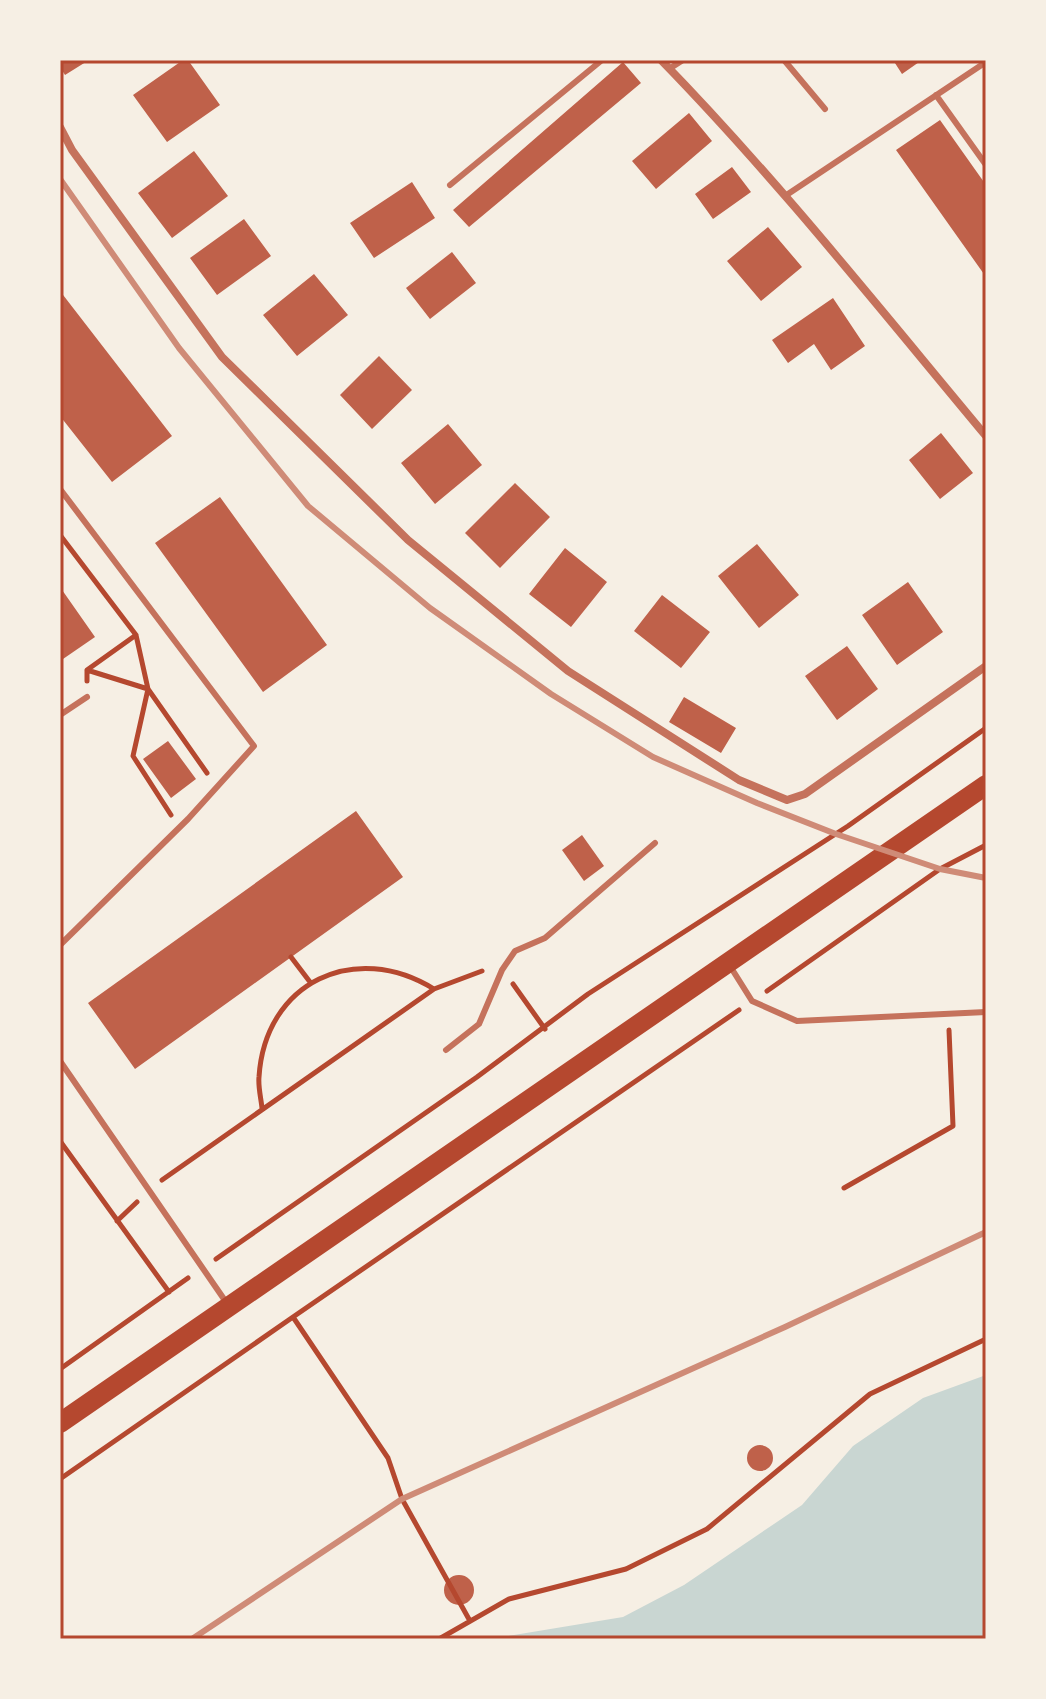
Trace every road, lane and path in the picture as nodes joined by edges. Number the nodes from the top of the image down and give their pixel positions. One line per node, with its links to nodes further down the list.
1 (602, 60): 11 (lane)
2 (661, 60): 6 (street)
3 (683, 60): 6 (lane)
4 (784, 60): 8 (lane)
5 (986, 62): 7 (lane)
6 (669, 69): 12 (street)
7 (936, 95): 10 (lane); 12 (lane)
8 (825, 109)
9 (60, 127): 17 (street)
10 (986, 165)
11 (450, 185)
12 (785, 196): 13 (street)
13 (986, 436)
14 (60, 489): 24 (lane)
15 (60, 535): 16 (path)
16 (136, 635): 18 (path); 19 (path)
17 (986, 666)
18 (87, 670): 19 (path); 20 (path)
19 (148, 689): 24 (path); 25 (path)
20 (87, 697): 21 (lane)
21 (60, 715)
22 (986, 728): 42 (path)
23 (986, 785): 30 (main road)
24 (217, 787): 25 (lane)
25 (179, 828): 28 (lane)
26 (655, 843): 35 (lane)
27 (986, 845): 32 (path)
28 (60, 945)
29 (291, 957): 31 (path)
30 (728, 963): 32 (lane); 44 (main road)
31 (310, 982): 37 (path); 37 (path)
32 (752, 1001): 34 (lane); 45 (path)
33 (986, 1012): 34 (lane)
34 (948, 1014): 39 (path)
35 (446, 1050)
36 (60, 1061): 40 (lane)
37 (262, 1108): 40 (path)
38 (60, 1141): 41 (path)
39 (844, 1188)
40 (149, 1190): 41 (path); 42 (lane)
41 (117, 1221): 43 (path)
42 (203, 1268): 43 (path); 44 (lane)
43 (169, 1292): 47 (path)
44 (228, 1306): 48 (main road)
45 (293, 1317): 49 (path); 50 (path)
46 (986, 1339): 50 (path)
47 (60, 1369)
48 (60, 1423)
49 (60, 1479)
50 (470, 1621): 51 (path)
51 (439, 1639)

